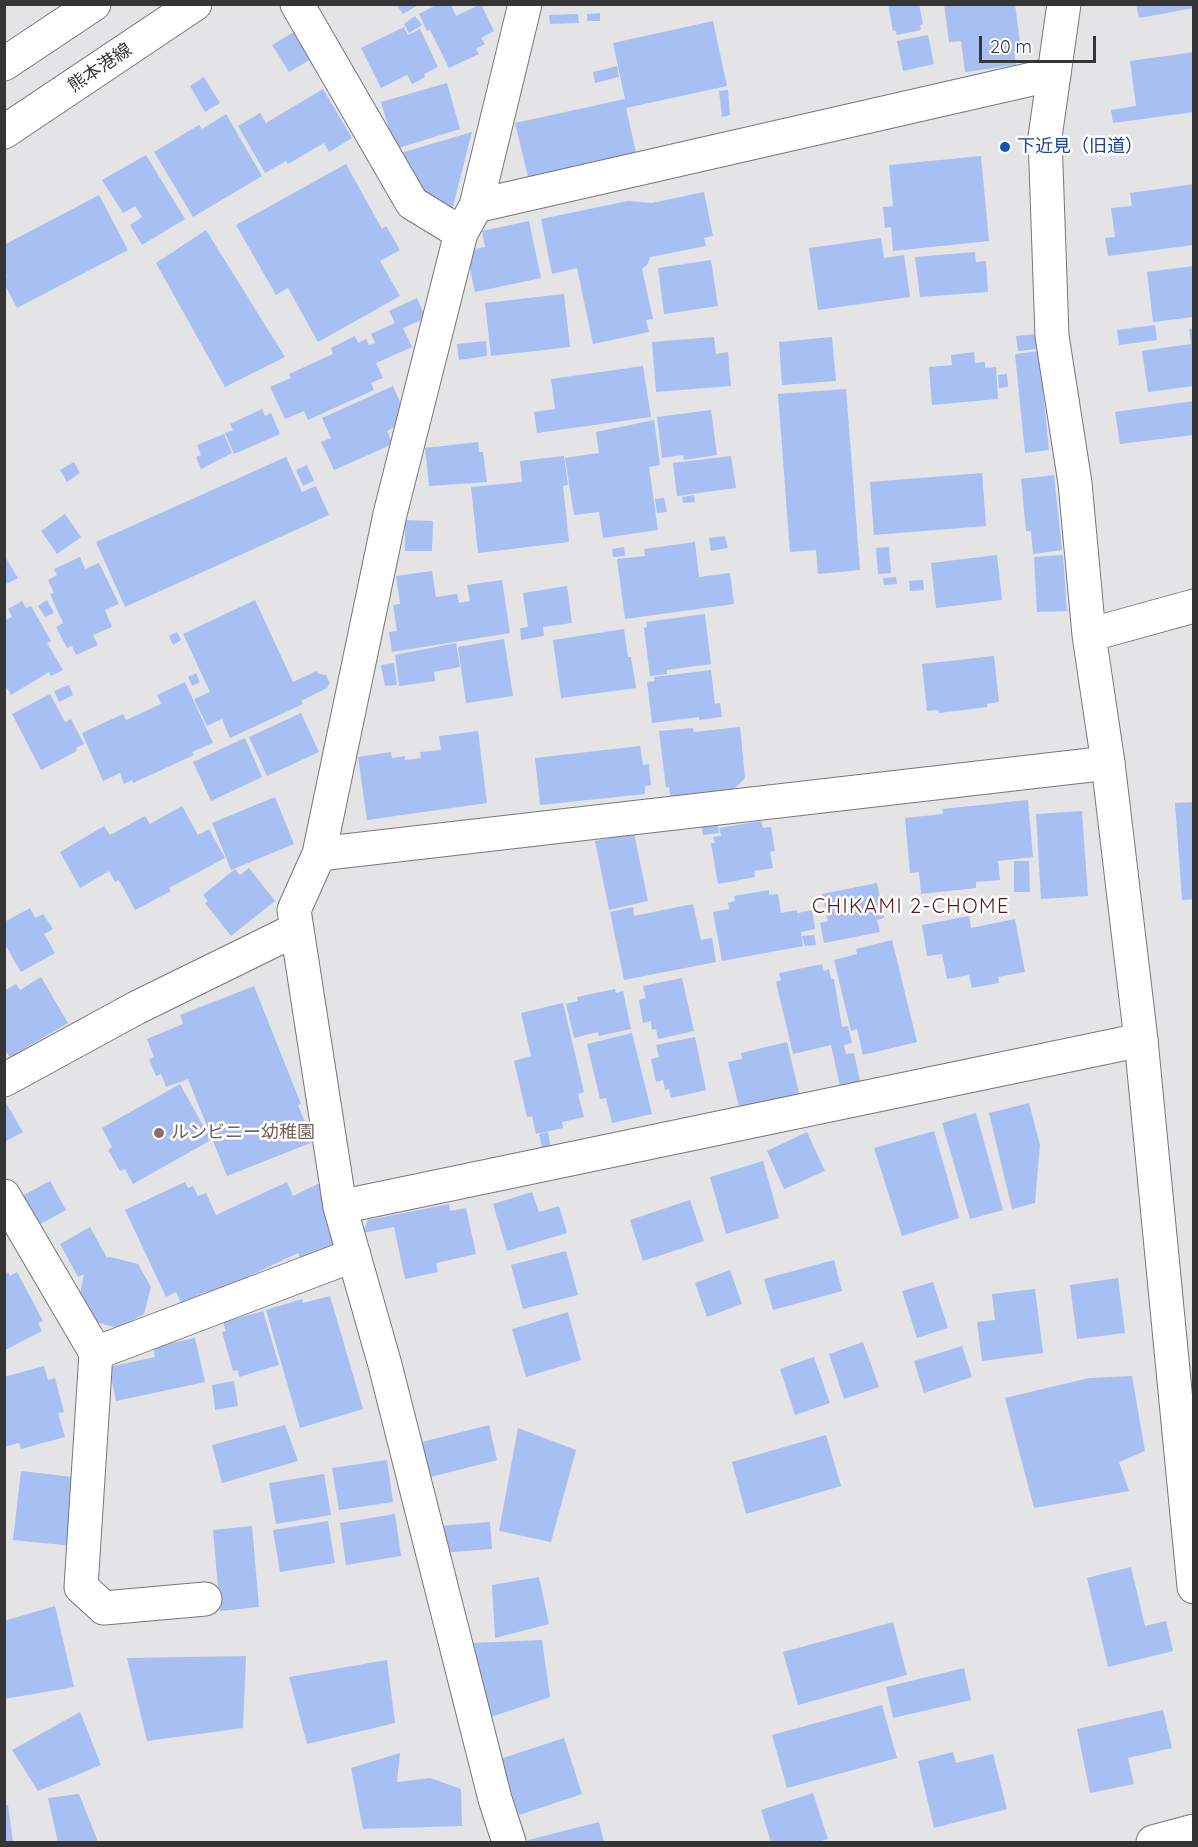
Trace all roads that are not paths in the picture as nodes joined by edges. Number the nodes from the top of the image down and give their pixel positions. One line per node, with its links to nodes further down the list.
1 (94, 4): 6 (street)
2 (195, 4): 8 (street, 熊本港線)
3 (297, 4): 9 (street)
4 (525, 4): 9 (street)
5 (1064, 4): 7 (street)
6 (4, 64)
7 (1054, 74): 9 (street); 11 (street)
8 (4, 132)
9 (468, 219): 13 (street)
10 (1194, 606): 11 (street)
11 (1089, 635): 12 (street)
12 (1108, 763): 13 (street); 15 (street)
13 (319, 854): 14 (street)
14 (297, 929): 16 (street); 18 (street)
15 (1141, 1040): 18 (street); 21 (street)
16 (4, 1080)
17 (4, 1196): 20 (street)
18 (340, 1207): 19 (street)
19 (354, 1255): 20 (street); 24 (street)
20 (96, 1353): 22 (street)
21 (1194, 1587)
22 (205, 1599)
23 (1194, 1831): 25 (street)
24 (509, 1842)
25 (1153, 1842)

